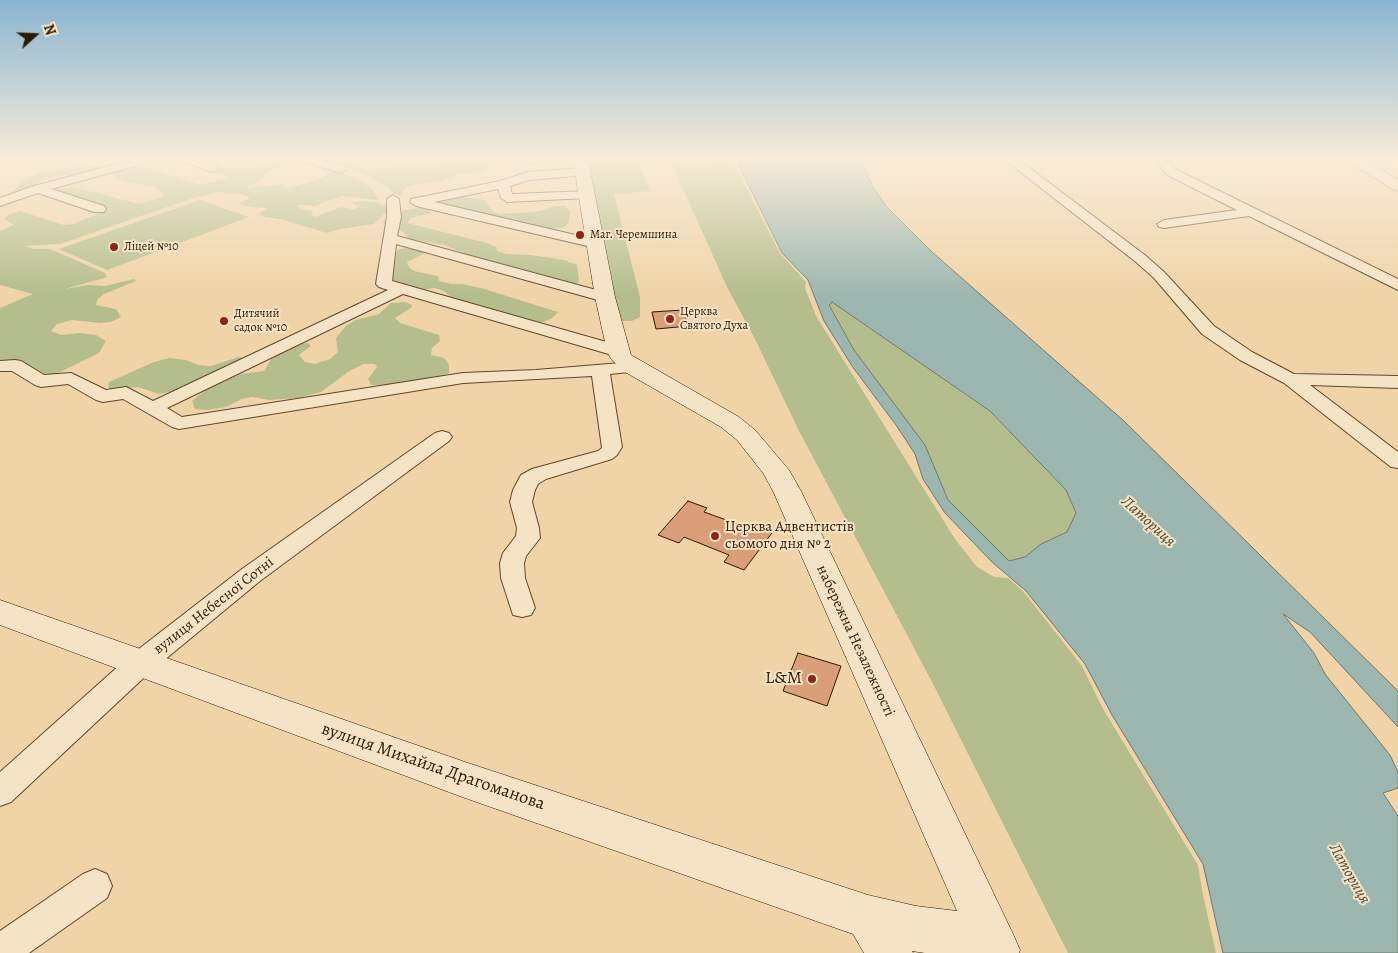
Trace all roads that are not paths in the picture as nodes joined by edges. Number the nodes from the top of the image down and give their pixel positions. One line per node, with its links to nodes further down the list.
1 (85, 204): 7 (street)
2 (393, 204): 10 (street)
3 (427, 204): 11 (street)
4 (588, 204): 11 (street)
5 (1069, 204): 18 (street)
6 (1235, 204): 8 (street)
7 (99, 209)
8 (1250, 212): 9 (street); 12 (street)
9 (1164, 224)
10 (390, 238): 13 (street); 14 (street)
11 (596, 244): 14 (street)
12 (1398, 284)
13 (402, 289): 15 (street); 20 (street)
14 (605, 297): 15 (street)
15 (625, 359): 17 (street); 29 (street, набережна Незалежності)
16 (0, 366): 20 (street)
17 (600, 370): 20 (street); 23 (street)
18 (1290, 379): 19 (street); 22 (street)
19 (1398, 382)
20 (153, 408)
21 (442, 437): 25 (street, вулиця Небесної Сотні)
22 (1398, 462)
23 (522, 608)
24 (0, 612): 25 (street, вулиця Михайла Драгоманова)
25 (141, 663): 26 (street, вулиця Небесної Сотні); 28 (street, вулиця Михайла Драгоманова)
26 (0, 792)
27 (95, 886): 30 (street)
28 (879, 935): 29 (street, вулиця Михайла Драгоманова)
29 (994, 944)
30 (0, 952)

